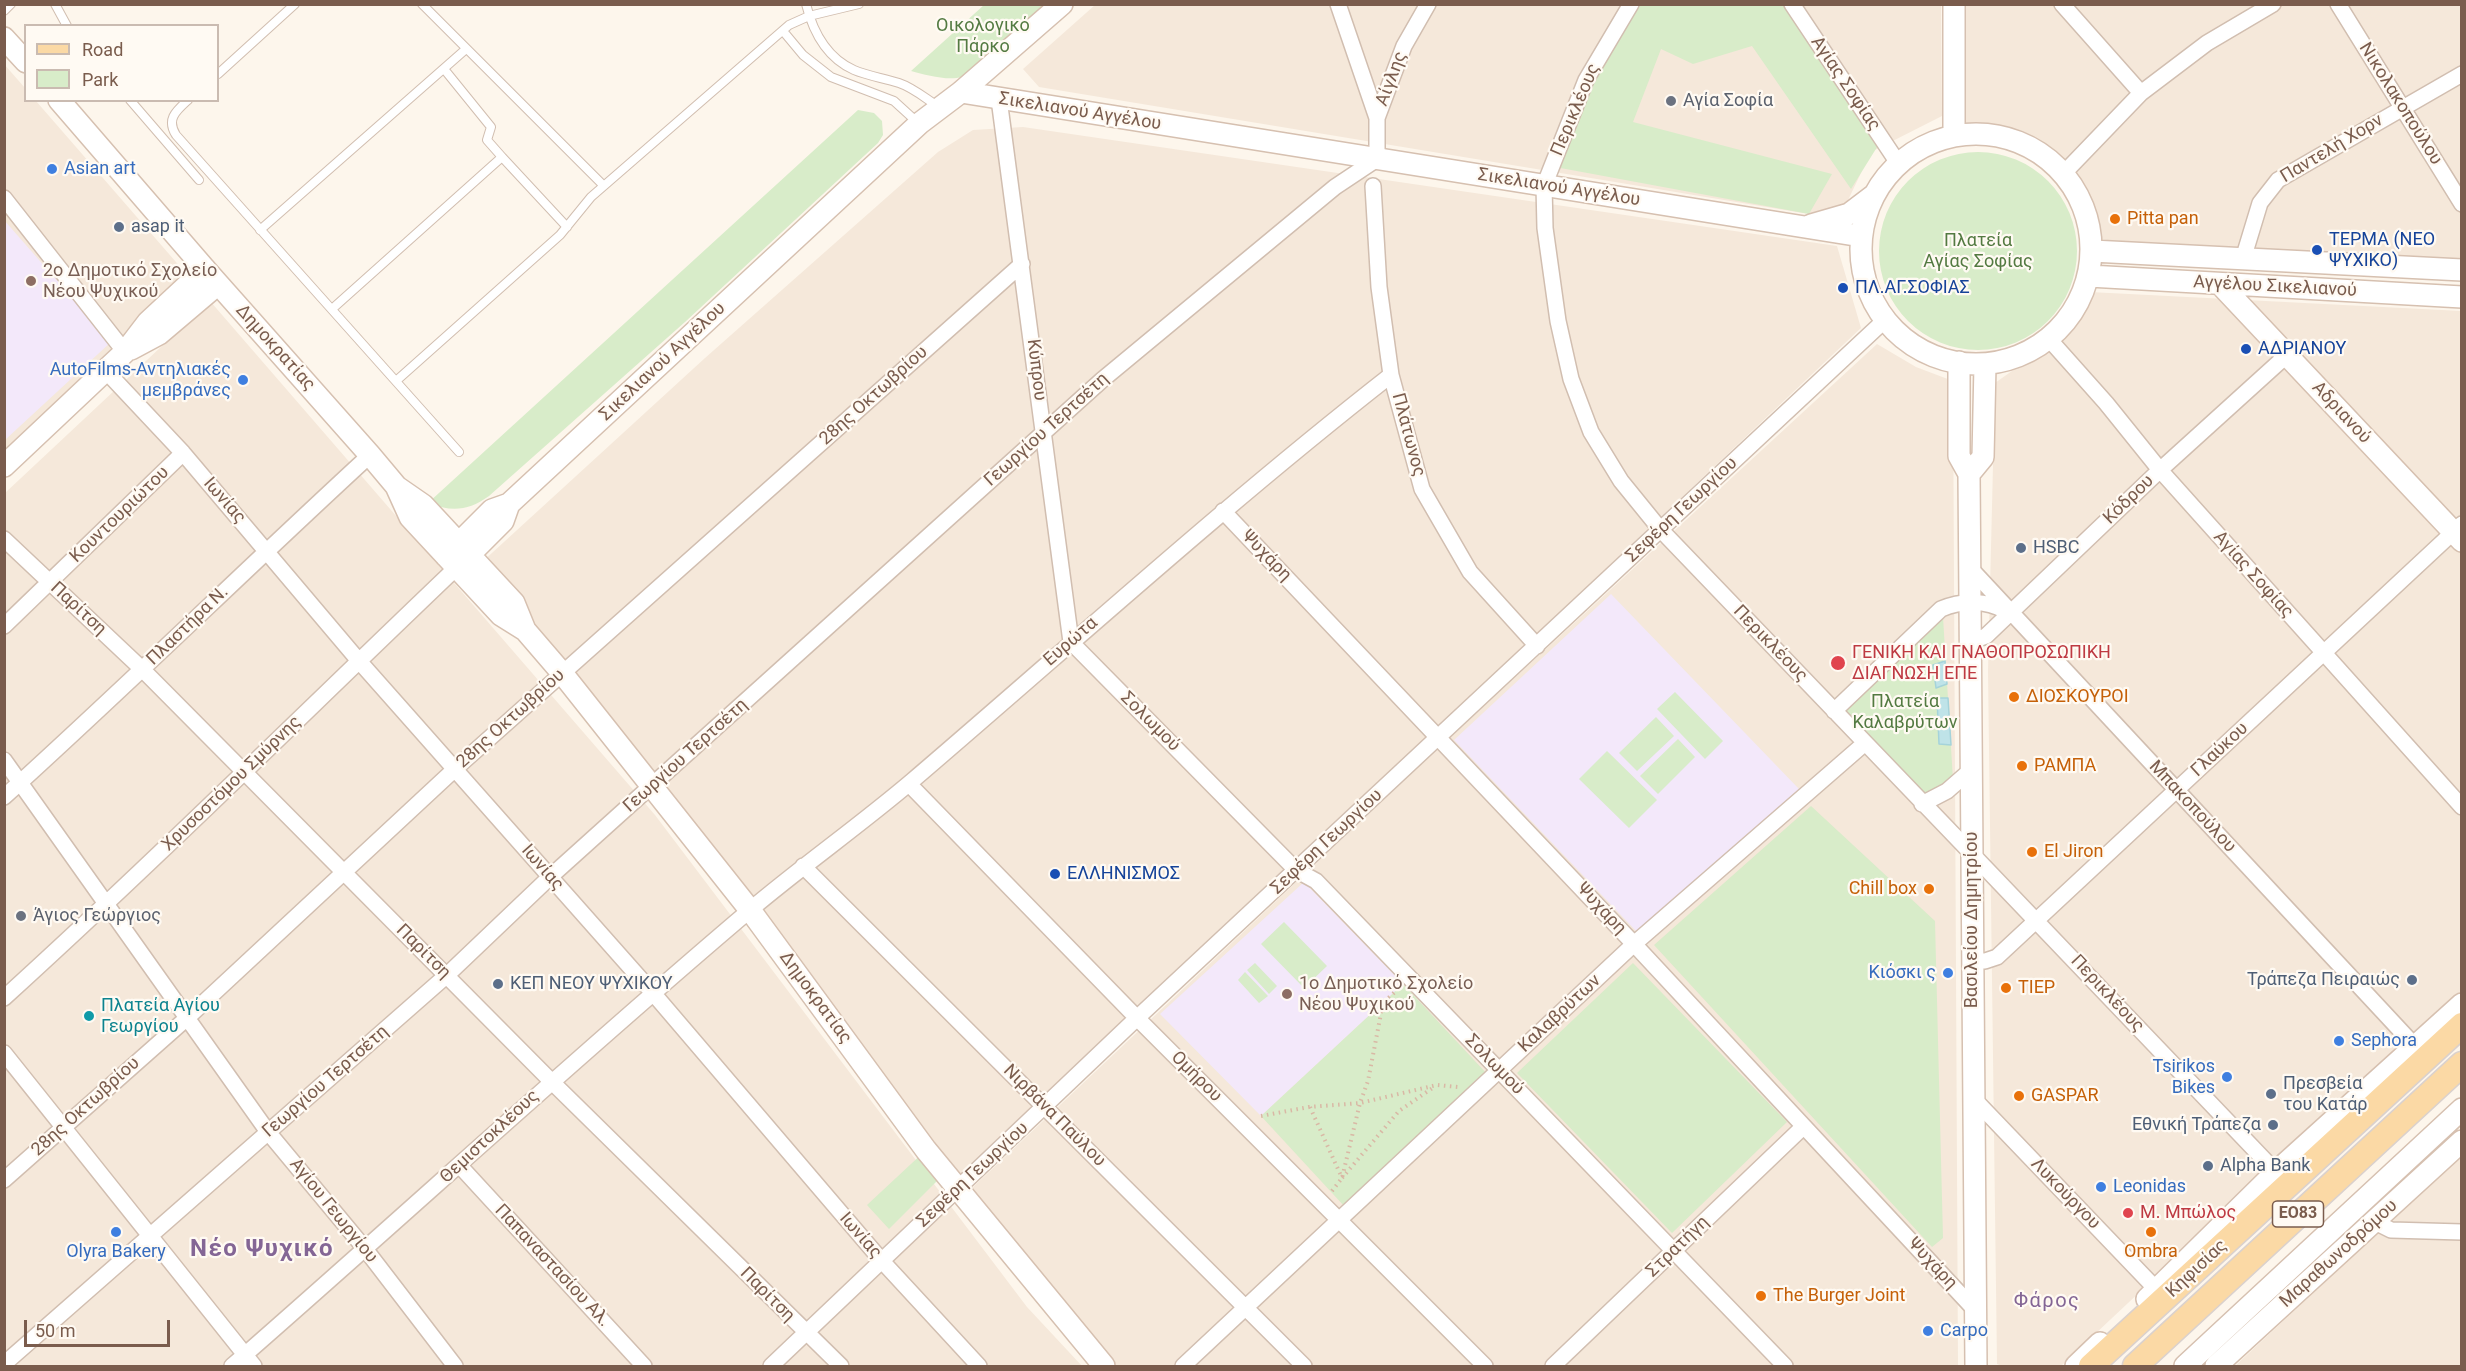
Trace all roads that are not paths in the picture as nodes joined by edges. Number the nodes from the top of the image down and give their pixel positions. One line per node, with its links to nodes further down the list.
1 (11, 4): 16 (lane)
2 (55, 4): 18 (lane)
3 (295, 4): 24 (lane)
4 (422, 4): 21 (lane)
5 (806, 4): 17 (lane)
6 (859, 4): 17 (lane)
7 (1062, 4): 26 (street)
8 (1338, 4): 34 (street)
9 (1428, 4): 34 (street, Αίγλης)
10 (1631, 4): 44 (street, Περικλέους)
11 (1792, 4): 39 (street, Αγίας Σοφίας)
12 (1954, 4): 36 (street)
13 (2273, 4): 27 (street)
14 (2338, 4): 33 (street, Νικολακοπούλου)
15 (2068, 6): 27 (street)
16 (4, 11)
17 (809, 16): 19 (lane); 32 (lane)
18 (66, 24)
19 (783, 31): 35 (lane); 42 (lane)
20 (4, 38): 22 (street)
21 (466, 49): 23 (lane); 42 (lane)
22 (24, 60)
23 (444, 69): 37 (lane); 50 (lane)
24 (219, 73)
25 (2462, 74): 33 (street, Παντελή Χορν)
26 (961, 92): 28 (street, Σικελιανού Αγγέλου); 32 (street, Σικελιανού Αγγέλου)
27 (2142, 93): 40 (street)
28 (999, 99): 38 (street, Σικελιανού Αγγέλου); 55 (street, Κύπρου)
29 (61, 102): 58 (street, Δημοκρατίας)
30 (132, 102): 41 (lane)
31 (186, 102): 50 (lane)
32 (940, 108): 35 (street, Σικελιανού Αγγέλου)
33 (2401, 108): 47 (street, Νικολακοπούλου); 53 (street, Παντελή Χορν)
34 (1377, 118): 38 (street, Αίγλης)
35 (920, 123): 85 (street, Σικελιανού Αγγέλου)
36 (1954, 135): 39 (street); 40 (street)
37 (502, 157): 48 (lane); 62 (lane)
38 (1377, 159): 44 (street, Σικελιανού Αγγέλου); 73 (street, Γεωργίου Τερτσέτη)
39 (1898, 163): 45 (street)
40 (2064, 173): 52 (street)
41 (199, 180)
42 (603, 185): 48 (lane)
43 (1374, 186): 71 (street, Πλάτωνος)
44 (1544, 186): 49 (street, Σικελιανού Αγγέλου); 81 (street, Περικλέους)
45 (1874, 195): 49 (street, Σικελιανού Αγγέλου); 51 (street)
46 (4, 198): 66 (street)
47 (2462, 204)
48 (567, 227): 72 (lane)
49 (1802, 227): 51 (street, Σικελιανού Αγγέλου)
50 (260, 230): 62 (lane)
51 (1861, 236): 63 (street)
52 (2092, 251): 53 (street, Αγγέλου Σικελιανού); 57 (street)
53 (2243, 259): 54 (street, Αγγέλου Σικελιανού)
54 (2289, 261): 56 (street, Αγγέλου Σικελιανού); 60 (street)
55 (1023, 264): 73 (street, Κύπρου); 97 (street, 28ης Οκτωβρίου)
56 (2462, 270)
57 (2089, 276): 59 (street, Αγγέλου Σικελιανού); 65 (street)
58 (211, 277): 66 (street); 76 (street, Δημοκρατίας)
59 (2220, 284): 60 (street, Αγγέλου Σικελιανού); 64 (street, Αδριανού)
60 (2256, 286): 61 (street, Αγγέλου Σικελιανού); 64 (street)
61 (2462, 297)
62 (332, 309): 72 (lane)
63 (1885, 320): 68 (street); 81 (street, Σεφέρη Γεωργίου)
64 (2258, 325): 67 (street, Αδριανού)
65 (2049, 339): 69 (street); 78 (street, Αγίας Σοφίας)
66 (125, 352): 70 (street)
67 (2286, 355): 78 (street, Κόδρου); 82 (street, Αδριανού)
68 (1959, 362): 69 (street); 79 (street, Βασιλείου Δημητρίου)
69 (1985, 364): 79 (street)
70 (105, 370): 75 (street, Ιωνίας); 77 (street)
71 (1391, 375): 80 (street, Ευρώτα); 93 (street, Πλάτωνος)
72 (396, 381): 74 (lane)
73 (1044, 432): 91 (street, Κύπρου); 107 (street, Γεωργίου Τερτσέτη)
74 (459, 452)
75 (183, 453): 84 (street, Ιωνίας); 87 (street, Κουντουριώτου)
76 (370, 455): 84 (street, Πλαστήρα Ν.); 85 (street, Δημοκρατίας)
77 (4, 466)
78 (2160, 470): 89 (street, Κόδρου); 94 (street, Αγίας Σοφίας)
79 (1969, 474): 86 (street, Βασιλείου Δημητρίου)
80 (1223, 511): 91 (street, Ευρώτα); 99 (street, Ψυχάρη)
81 (1660, 529): 93 (street, Σεφέρη Γεωργίου); 98 (street, Περικλέους)
82 (2459, 532): 94 (street, Γλαύκου)
83 (4, 538): 87 (street, Παρίτση)
84 (267, 550): 95 (street, Ιωνίας); 96 (street, Πλαστήρα Ν.)
85 (458, 555): 95 (street, Χρυσοστόμου Σμύρνης); 97 (street, Δημοκρατίας)
86 (1970, 568): 88 (street, Βασιλείου Δημητρίου); 89 (street, Μπακοπούλου)
87 (50, 583): 90 (street, Κουντουριώτου); 96 (street, Παρίτση)
88 (1970, 603): 89 (street); 92 (street, Βασιλείου Δημητρίου); 98 (street)
89 (2011, 613): 92 (street, Κόδρου); 108 (street, Μπακοπούλου)
90 (4, 626)
91 (1071, 642): 106 (street, Ευρώτα); 114 (street, Σολωμού)
92 (1970, 642): 103 (street, Βασιλείου Δημητρίου)
93 (1537, 646): 99 (street, Σεφέρη Γεωργίου)
94 (2324, 653): 108 (street, Γλαύκου); 111 (street, Αγίας Σοφίας)
95 (359, 661): 102 (street, Ιωνίας); 104 (street, Χρυσοστόμου Σμύρνης)
96 (143, 670): 104 (street, Παρίτση); 105 (street, Πλαστήρα Ν.)
97 (562, 673): 102 (street, 28ης Οκτωβρίου); 107 (street, Δημοκρατίας)
98 (1834, 711): 100 (street, Περικλέους)
99 (1439, 738): 114 (street, Σεφέρη Γεωργίου); 120 (street, Ψυχάρη)
100 (1865, 743): 110 (street, Περικλέους); 120 (street, Καλαβρύτων)
101 (4, 760): 105 (street, Αγίου Γεωργίου)
102 (456, 768): 115 (street, 28ης Οκτωβρίου); 116 (street, Ιωνίας)
103 (1971, 770): 110 (street); 112 (street, Βασιλείου Δημητρίου)
104 (246, 772): 115 (street, Παρίτση); 117 (street, Χρυσοστόμου Σμύρνης)
105 (20, 783): 109 (street, Πλαστήρα Ν.); 117 (street, Αγίου Γεωργίου)
106 (909, 784): 113 (street, Ευρώτα); 127 (street, Ομήρου)
107 (653, 786): 116 (street, Γεωργίου Τερτσέτη); 118 (street, Δημοκρατίας)
108 (2176, 790): 119 (street, Γλαύκου); 129 (street, Μπακοπούλου)
109 (4, 797)
110 (1922, 804): 112 (street, Περικλέους)
111 (2462, 807)
112 (1972, 856): 119 (street, Περικλέους); 121 (street, Βασιλείου Δημητρίου)
113 (803, 866): 118 (street, Ευρώτα); 135 (street, Νιρβάνα Παύλου)
114 (1296, 870): 127 (street, Σεφέρη Γεωργίου); 132 (street, Σολωμού)
115 (343, 873): 122 (street, Παρίτση); 126 (street, 28ης Οκτωβρίου)
116 (550, 877): 122 (street, Γεωργίου Τερτσέτη); 123 (street, Ιωνίας)
117 (106, 905): 124 (street, Χρυσοστόμου Σμύρνης); 126 (street, Αγίου Γεωργίου)
118 (750, 910): 123 (street, Θεμιστοκλέους); 144 (street, Δημοκρατίας)
119 (2038, 921): 121 (street, Γλαύκου); 142 (street, Περικλέους)
120 (1634, 945): 132 (street, Καλαβρύτων); 138 (street, Ψυχάρη)
121 (1972, 961): 134 (street, Βασιλείου Δημητρίου)
122 (446, 976): 133 (street, Παρίτση); 139 (street, Γεωργίου Τερτσέτη)
123 (653, 993): 133 (street, Θεμιστοκλέους); 151 (street, Ιωνίας)
124 (4, 998)
125 (2462, 1004): 129 (street)
126 (187, 1018): 137 (street, 28ης Οκτωβρίου); 139 (street, Αγίου Γεωργίου)
127 (1137, 1018): 135 (street, Σεφέρη Γεωργίου); 145 (street, Ομήρου)
128 (2462, 1025): 172 (main road, Κηφισίας / ΕΟ83)
129 (2414, 1045): 142 (street)
130 (4, 1053): 137 (street)
131 (2462, 1064): 173 (main road, Κηφισίας / ΕΟ83)
132 (1499, 1070): 145 (street, Καλαβρύτων); 150 (street, Σολωμού)
133 (551, 1081): 141 (street, Θεμιστοκλέους); 155 (street, Παρίτση)
134 (1973, 1098): 152 (street, Λυκούργου); 154 (street, Βασιλείου Δημητρίου)
135 (1046, 1107): 144 (street, Σεφέρη Γεωργίου); 153 (street, Νιρβάνα Παύλου)
136 (2462, 1109): 174 (street)
137 (63, 1126): 143 (street, 28ης Οκτωβρίου); 148 (street)
138 (1803, 1127): 150 (street, Στρατήγη); 154 (street, Ψυχάρη)
139 (268, 1132): 148 (street, Γεωργίου Τερτσέτη); 149 (street, Αγίου Γεωργίου)
140 (2462, 1141): 146 (street, Μαραθωνοδρόμου)
141 (460, 1166): 149 (street, Θεμιστοκλέους); 161 (street, Παπαναστασίου Αλ.)
142 (2276, 1172): 152 (street)
143 (4, 1180)
144 (958, 1189): 151 (street, Σεφέρη Γεωργίου); 165 (street, Δημοκρατίας)
145 (1339, 1220): 153 (street, Καλαβρύτων); 168 (street, Ομήρου)
146 (2375, 1222): 147 (street); 175 (street, Μαραθωνοδρόμου)
147 (2462, 1232)
148 (150, 1236): 156 (street); 158 (street, Γεωργίου Τερτσέτη)
149 (366, 1250): 156 (street, Θεμιστοκλέους); 160 (street, Αγίου Γεωργίου)
150 (1673, 1251): 169 (street, Στρατήγη); 170 (street, Σολωμού)
151 (882, 1260): 155 (street, Σεφέρη Γεωργίου); 164 (street, Ιωνίας)
152 (2157, 1290): 171 (street)
153 (1245, 1308): 166 (street, Καλαβρύτων); 167 (street, Νιρβάνα Παύλου)
154 (1974, 1310): 157 (street, Βασιλείου Δημητρίου)
155 (807, 1334): 162 (street, Σεφέρη Γεωργίου); 163 (street, Παρίτση)
156 (249, 1361): 159 (street, Θεμιστοκλέους)
157 (1976, 1363)
158 (4, 1364)
159 (232, 1366)
160 (455, 1366)
161 (644, 1366)
162 (771, 1366)
163 (841, 1366)
164 (979, 1366)
165 (1104, 1366)
166 (1183, 1366)
167 (1304, 1366)
168 (1485, 1366)
169 (1553, 1366)
170 (1785, 1366)
171 (2076, 1366)
172 (2091, 1366)
173 (2135, 1366)
174 (2185, 1366)
175 (2216, 1366)

